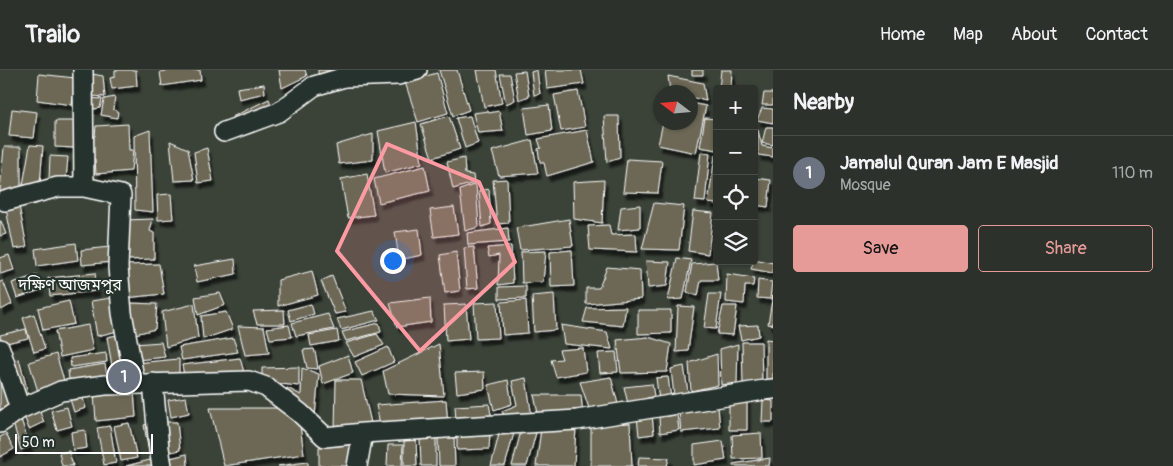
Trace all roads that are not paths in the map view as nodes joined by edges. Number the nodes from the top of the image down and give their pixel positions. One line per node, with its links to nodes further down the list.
1 (83, 70): 4 (street)
2 (417, 70): 3 (street)
3 (224, 132)
4 (84, 187): 5 (street); 7 (street)
5 (5, 201)
6 (0, 350): 9 (street)
7 (144, 383): 9 (street); 11 (street); 12 (street)
8 (773, 390): 11 (street)
9 (20, 408): 10 (street)
10 (0, 423)
11 (363, 433): 13 (street)
12 (162, 466)
13 (357, 466)

